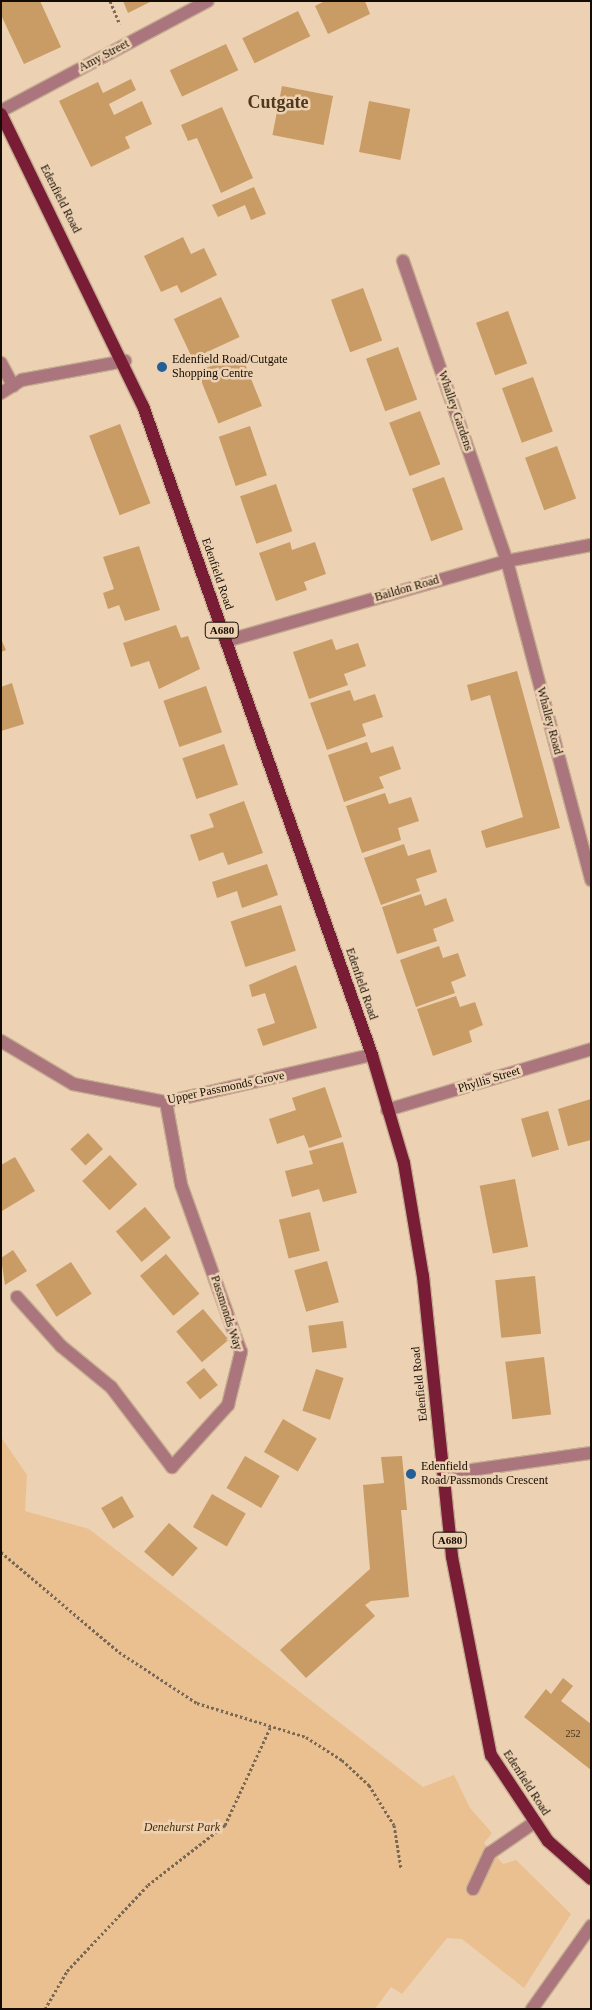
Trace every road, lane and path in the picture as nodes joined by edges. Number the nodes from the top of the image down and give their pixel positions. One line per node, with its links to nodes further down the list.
1 (208, 1): 2 (street, Amy Street)
2 (1, 112): 4 (main road, Edenfield Road / A680)
3 (404, 261): 9 (street, Whalley Gardens)
4 (125, 361): 6 (street); 10 (main road, Edenfield Road / A680)
5 (1, 363): 6 (street)
6 (13, 386): 7 (street)
7 (1, 393)
8 (591, 545): 9 (street, Baildon Road)
9 (507, 561): 10 (street, Baildon Road); 11 (street, Whalley Road)
10 (226, 641): 14 (main road, Edenfield Road / A680)
11 (591, 880)
12 (1, 1041): 15 (street, Upper Passmonds Grove)
13 (591, 1049): 16 (street, Phyllis Street)
14 (372, 1055): 15 (street, Upper Passmonds Grove); 16 (main road, Edenfield Road / A680)
15 (166, 1102): 17 (street, Passmonds Way)
16 (387, 1110): 19 (main road, Edenfield Road / A680)
17 (17, 1297)
18 (591, 1453): 19 (street)
19 (443, 1474): 22 (main road, Edenfield Road / A680)
20 (1, 1552): 21 (path)
21 (271, 1726): 23 (path); 27 (path)
22 (534, 1822): 24 (main road, Edenfield Road / A680); 25 (street)
23 (401, 1868)
24 (591, 1880)
25 (473, 1890)
26 (591, 1926): 28 (street)
27 (45, 2009)
28 (532, 2009)

